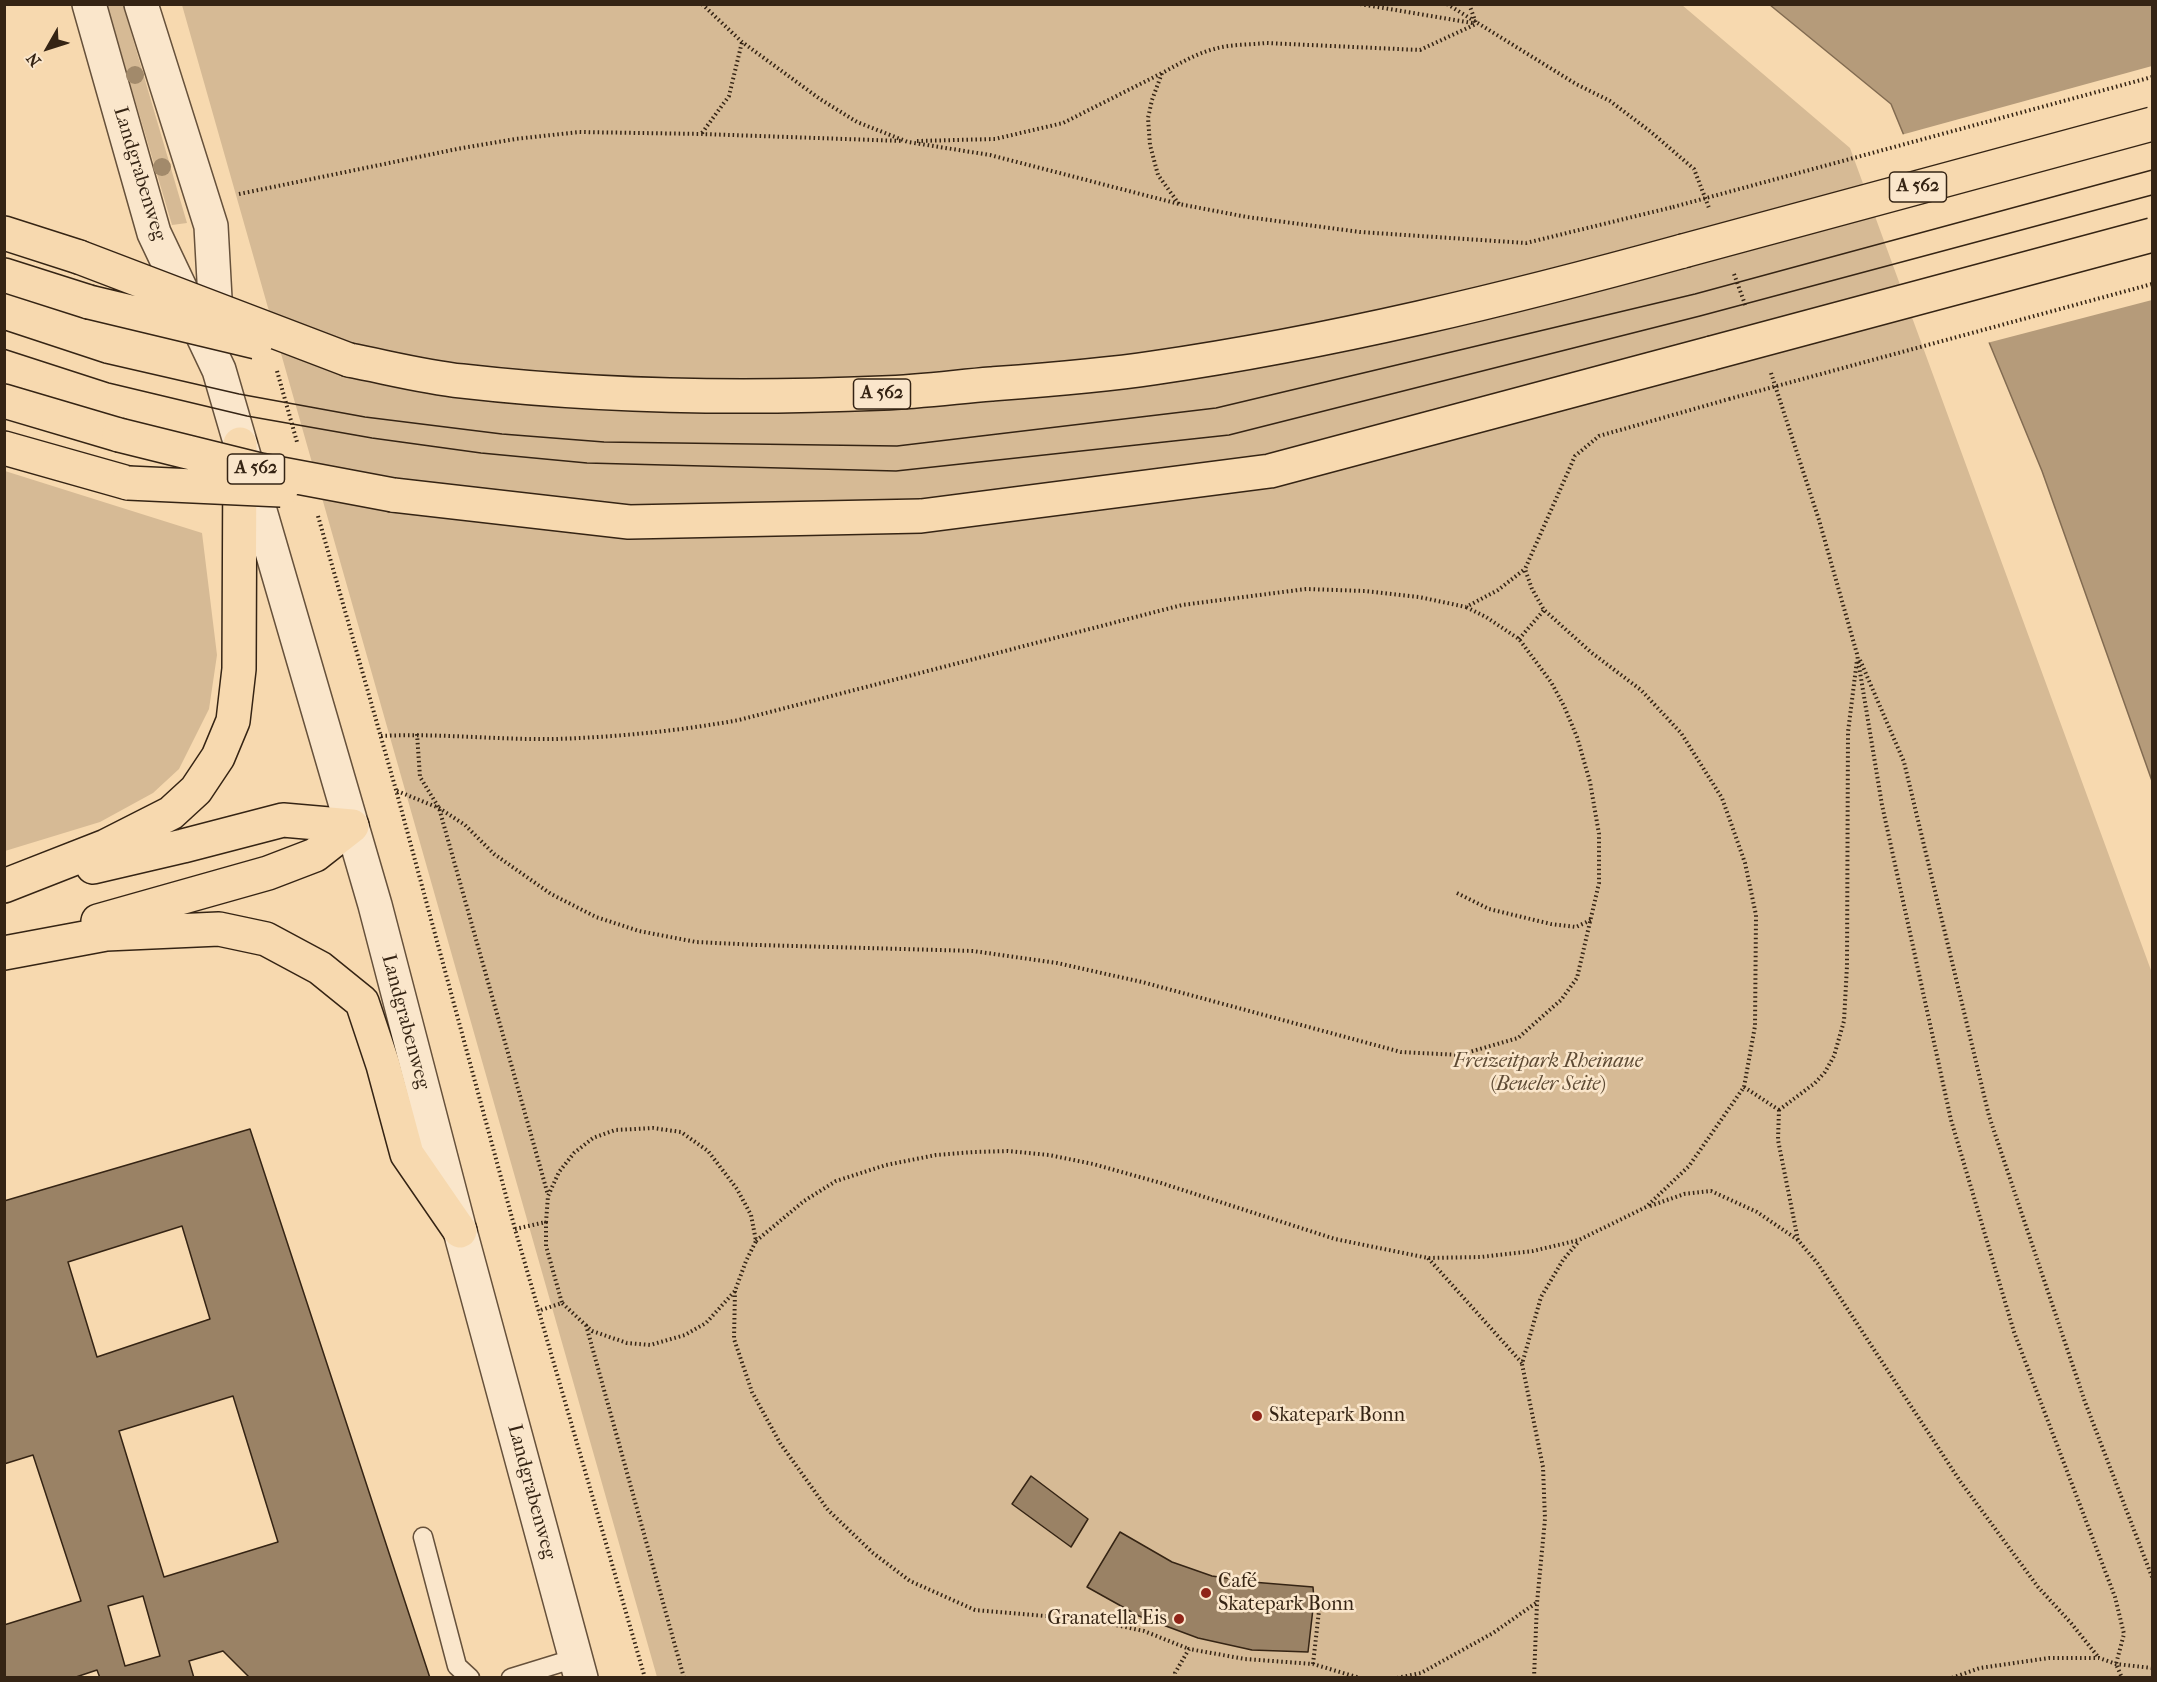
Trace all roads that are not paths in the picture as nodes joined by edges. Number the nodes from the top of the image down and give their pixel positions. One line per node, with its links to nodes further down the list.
1 (89, 4): 8 (street, Landgrabenweg)
2 (141, 4): 8 (street, Landgrabenweg)
3 (2152, 124): 7 (highway, A 562, bridge)
4 (4, 233): 7 (highway, bridge)
5 (2152, 235): 12 (highway, A 562, bridge)
6 (4, 275): 7 (highway, A 562, bridge)
7 (349, 360)
8 (219, 370): 10 (street, Landgrabenweg)
9 (4, 401): 12 (highway, A 562, bridge)
10 (240, 444): 13 (street, Landgrabenweg); 14 (highway)
11 (4, 448): 12 (highway, bridge)
12 (393, 495)
13 (352, 826): 14 (highway); 15 (highway); 17 (street, Landgrabenweg)
14 (4, 887)
15 (4, 948)
16 (4, 953): 17 (highway)
17 (460, 1230): 19 (street, Landgrabenweg)
18 (423, 1537): 20 (lane)
19 (578, 1668): 21 (lane)
20 (470, 1677)
21 (511, 1677)

